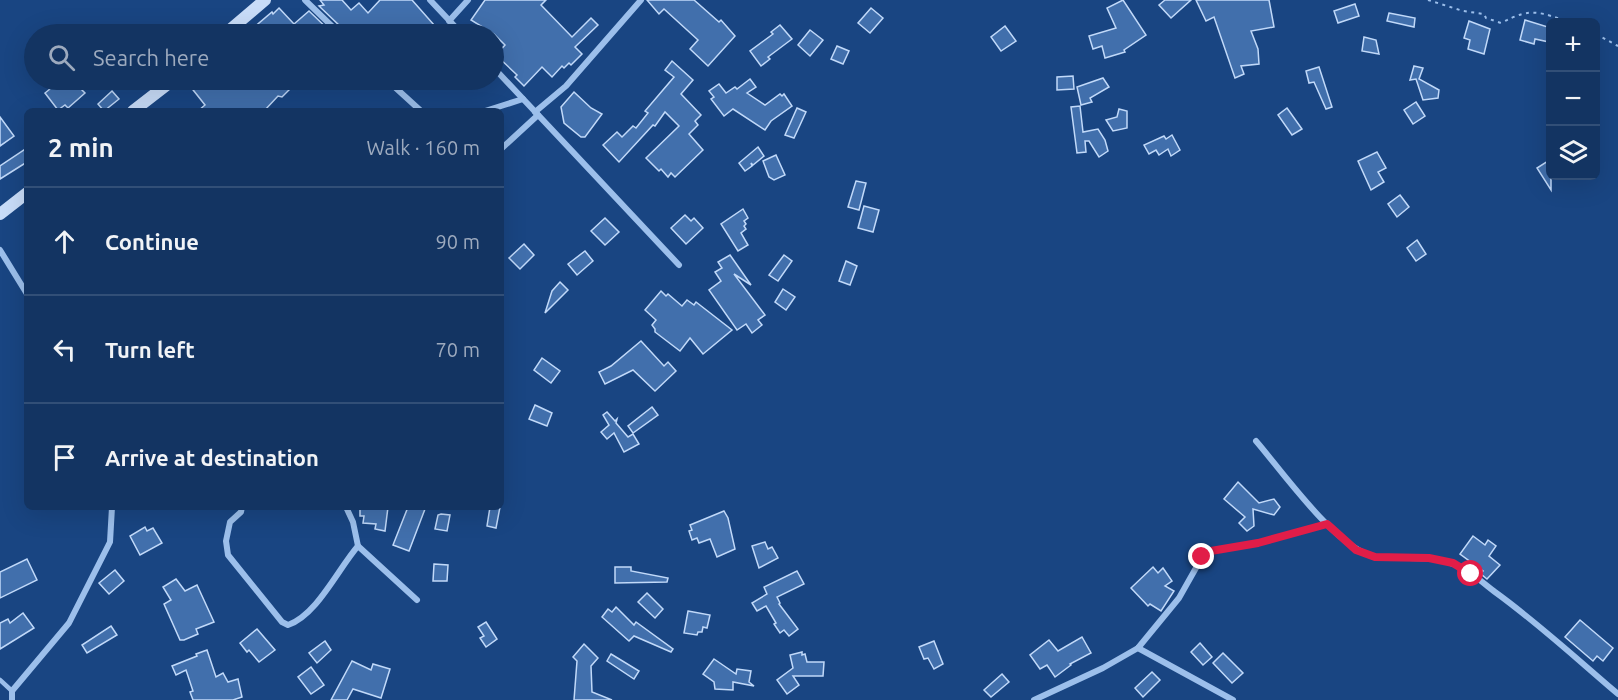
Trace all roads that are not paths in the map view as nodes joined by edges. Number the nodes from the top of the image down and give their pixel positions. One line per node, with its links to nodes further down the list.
1 (265, 0): 7 (street)
2 (305, 0): 8 (street)
3 (430, 0): 6 (street)
4 (468, 0): 6 (street)
5 (641, 0): 17 (street)
6 (449, 21): 9 (street)
7 (237, 24)
8 (330, 24)
9 (452, 24)
10 (504, 79): 13 (street)
11 (160, 90): 14 (street)
12 (398, 90): 15 (street)
13 (523, 99): 16 (street); 17 (street)
14 (137, 108)
15 (418, 108)
16 (494, 108)
17 (536, 113): 18 (street); 22 (street)
18 (504, 146)
19 (24, 195): 20 (street)
20 (0, 214)
21 (0, 250): 23 (street)
22 (679, 265)
23 (24, 289)
24 (1256, 441): 28 (street)
25 (112, 510): 33 (street)
26 (241, 510): 29 (street)
27 (347, 510): 29 (street)
28 (1327, 524): 31 (street); 34 (street)
29 (358, 546): 30 (street)
30 (417, 600)
31 (1138, 648): 36 (street); 37 (street)
32 (0, 680): 33 (lane)
33 (12, 691): 35 (street)
34 (1618, 694)
35 (12, 700)
36 (1034, 700)
37 (1233, 700)

